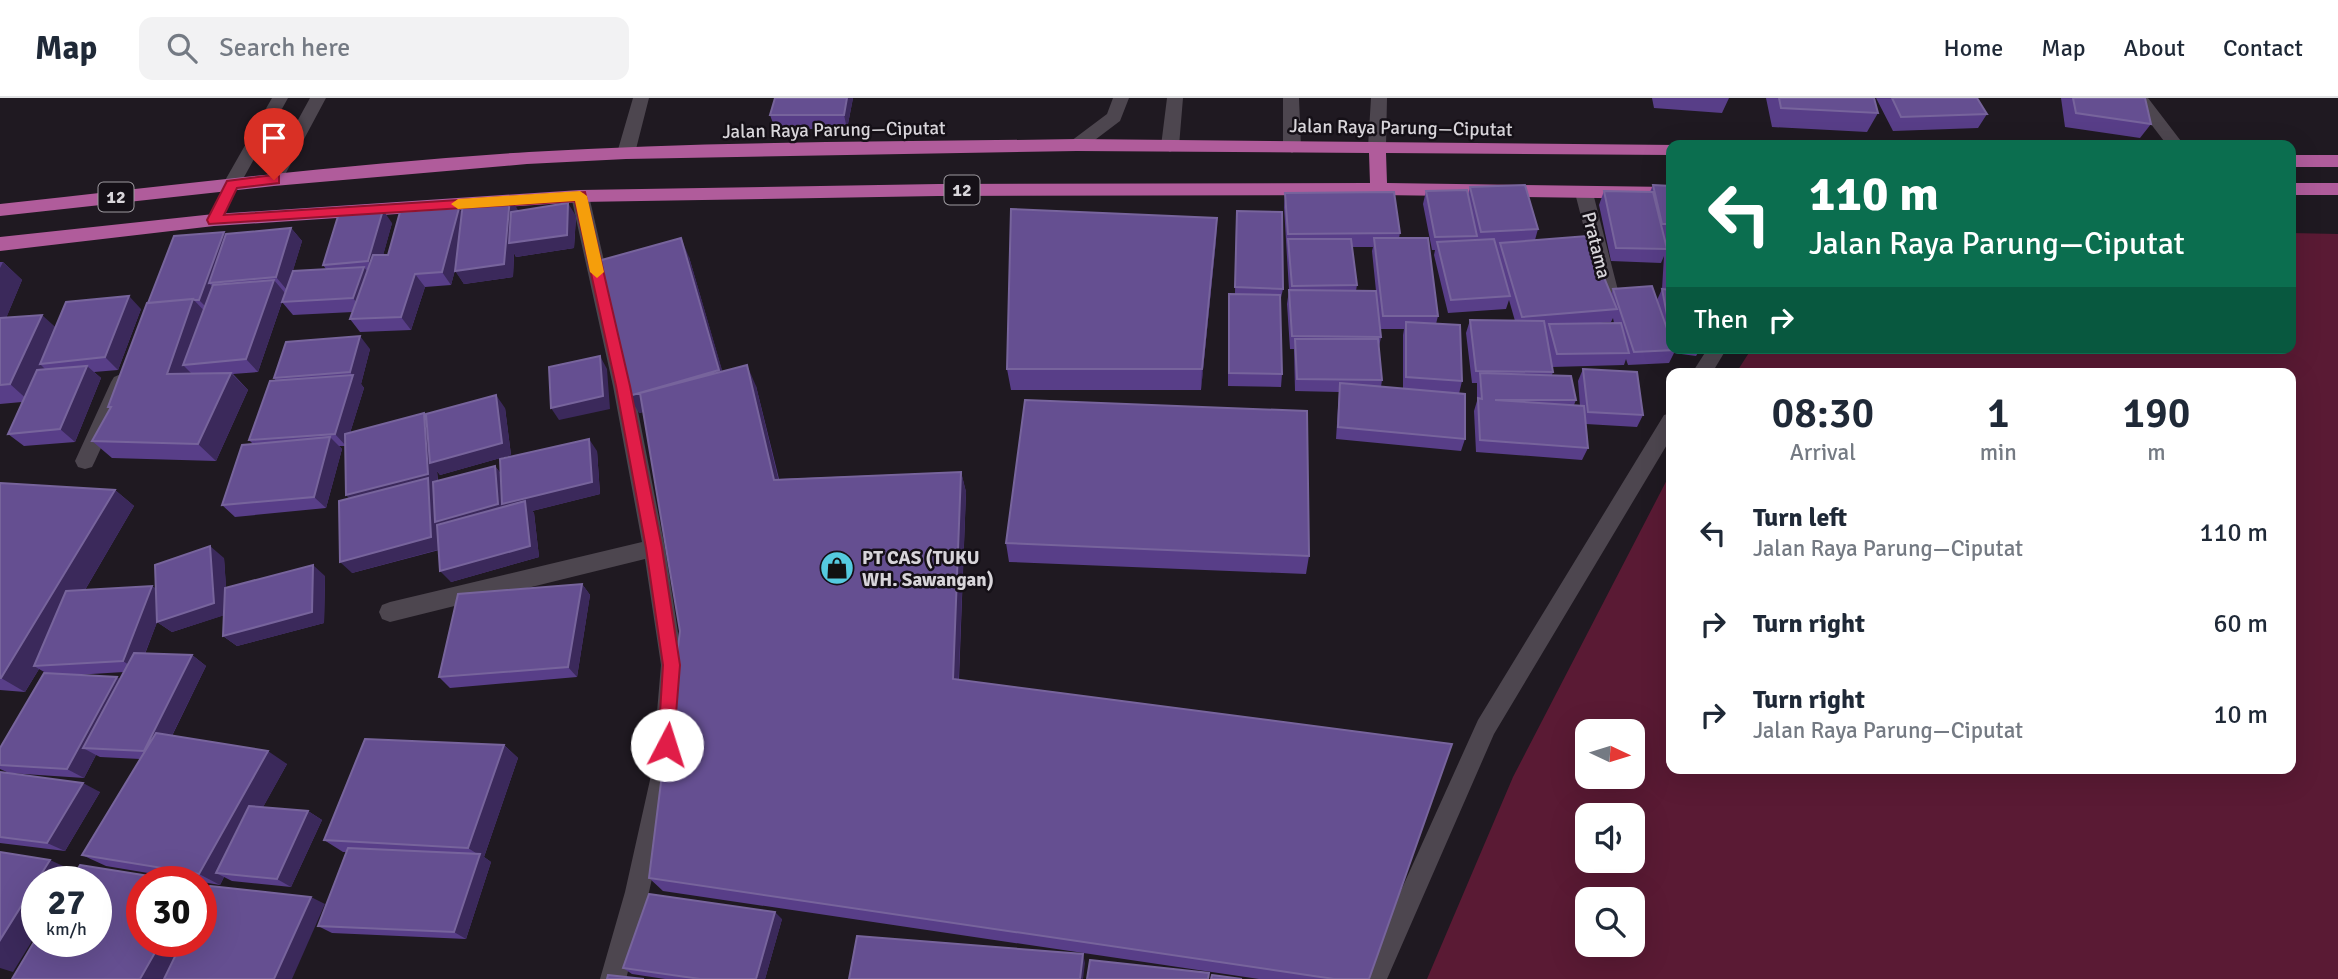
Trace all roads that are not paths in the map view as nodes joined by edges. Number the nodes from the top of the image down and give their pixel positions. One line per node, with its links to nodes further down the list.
1 (281, 98): 19 (street)
2 (318, 98): 18 (street)
3 (641, 98): 15 (street)
4 (1121, 98): 10 (street)
5 (1175, 98): 11 (street)
6 (1291, 98): 12 (street)
7 (1379, 98): 13 (street)
8 (2139, 98): 9 (street)
9 (2172, 140)
10 (1077, 145): 11 (highway, Jalan Raya Parung—Ciputat / 12); 15 (highway, Jalan Raya Parung—Ciputat / 12)
11 (1170, 146): 12 (highway, Jalan Raya Parung—Ciputat / 12)
12 (1292, 146): 13 (highway, Jalan Raya Parung—Ciputat / 12)
13 (1377, 147): 14 (highway, Jalan Raya Parung—Ciputat / 12); 20 (highway)
14 (1666, 149)
15 (626, 153): 18 (highway, Jalan Raya Parung—Ciputat / 12)
16 (2296, 161): 17 (highway)
17 (2338, 161)
18 (274, 180): 19 (highway, Jalan Raya Parung—Ciputat / 12); 27 (highway)
19 (232, 184): 26 (highway, Jalan Raya Parung—Ciputat / 12); 28 (highway)
20 (1379, 189): 23 (highway, 12); 25 (highway, 12)
21 (2296, 189): 22 (highway)
22 (2338, 189)
23 (1584, 193): 24 (highway, 12); 31 (street, Pratama)
24 (1666, 193)
25 (580, 196): 27 (highway, 12); 35 (street)
26 (0, 210)
27 (254, 217): 28 (highway, 12)
28 (205, 221): 29 (highway, 12); 30 (street)
29 (0, 244)
30 (185, 246)
31 (1611, 298)
32 (128, 367): 34 (street)
33 (1666, 429): 38 (street)
34 (85, 461)
35 (654, 548): 36 (street); 37 (street)
36 (390, 612)
37 (612, 979)
38 (1374, 979)

